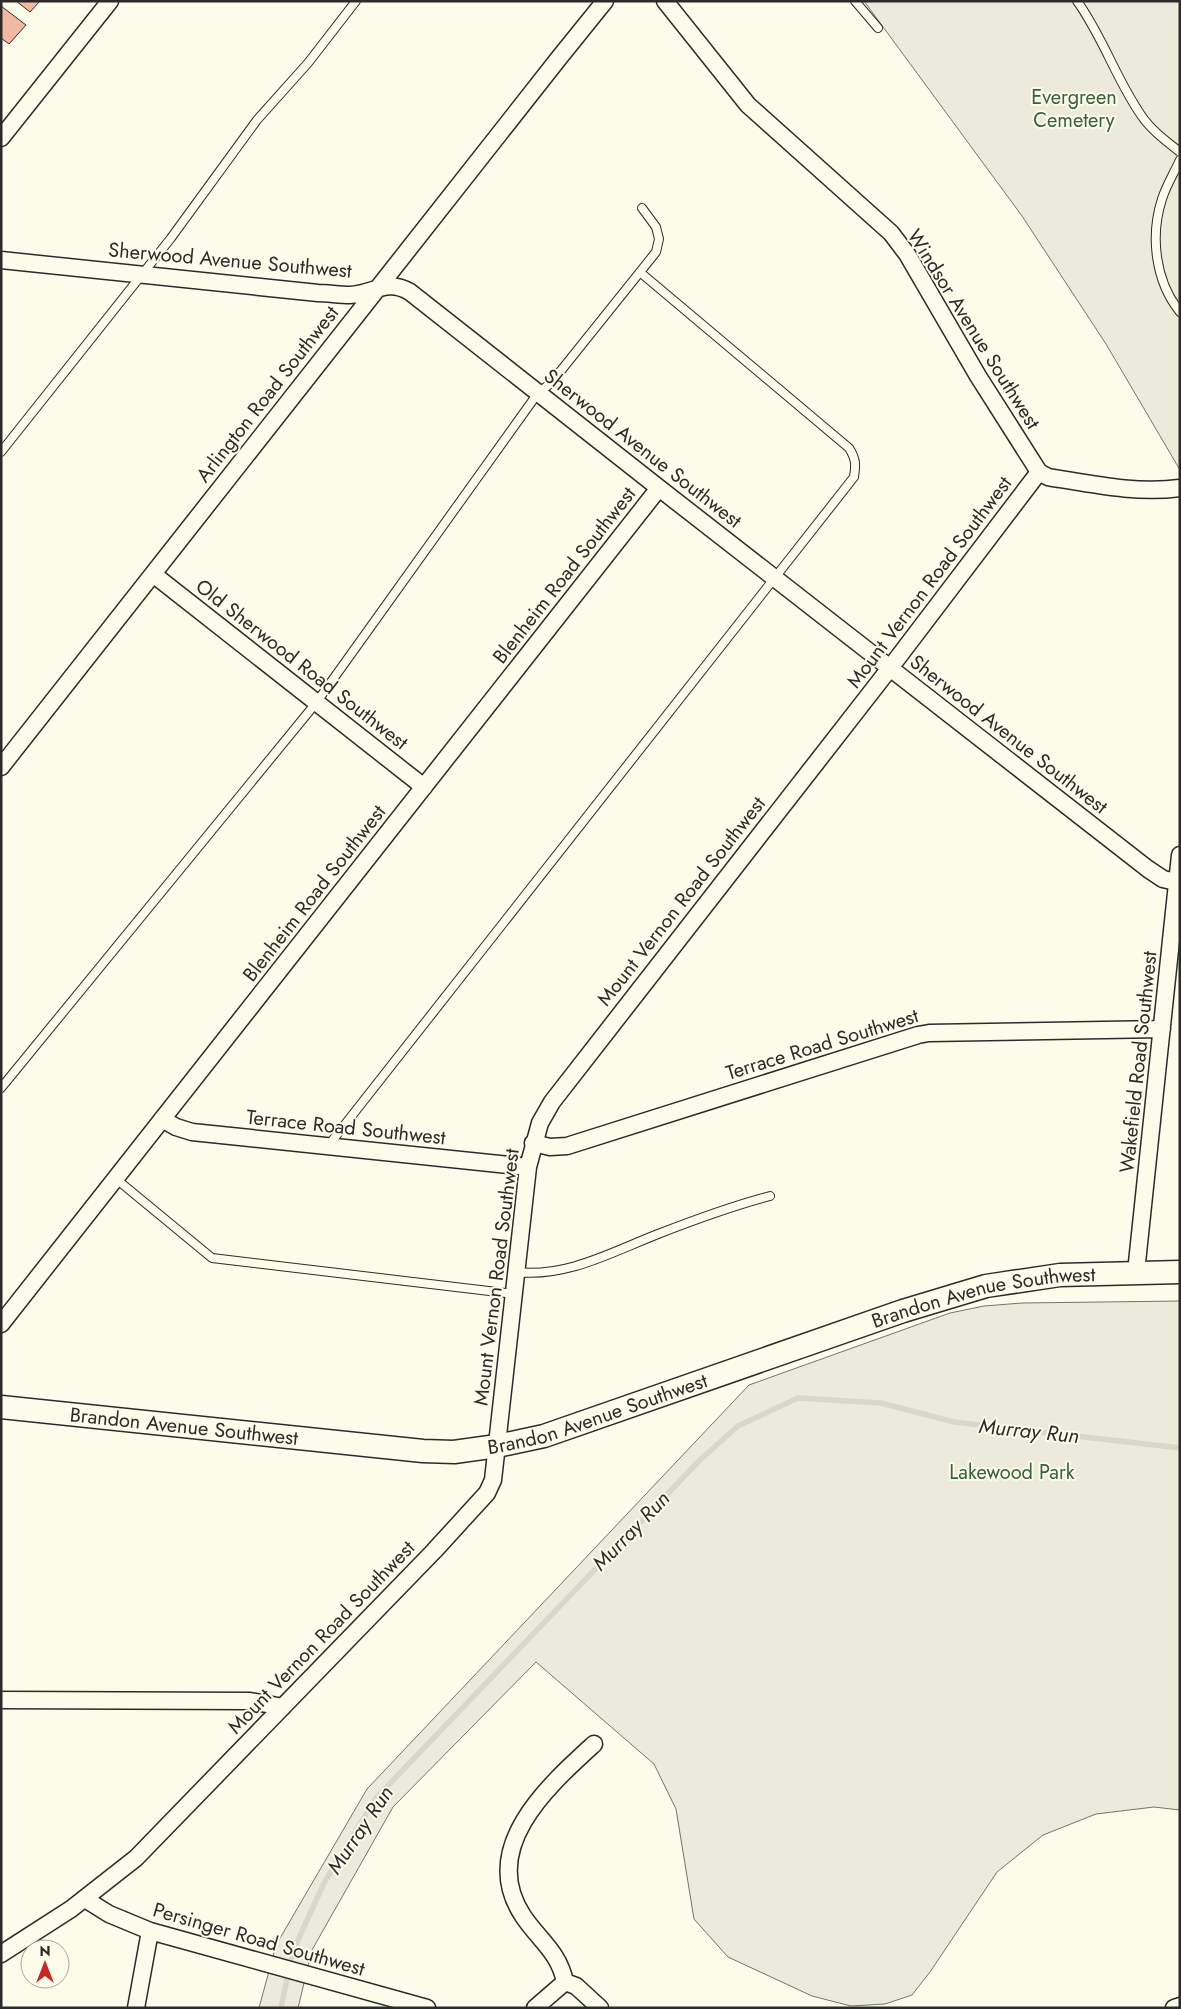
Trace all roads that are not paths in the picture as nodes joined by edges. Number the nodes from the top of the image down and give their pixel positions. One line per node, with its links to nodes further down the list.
1 (110, 1): 8 (street)
2 (356, 1): 14 (lane)
3 (605, 1): 15 (street, Arlington Road Southwest)
4 (665, 1): 19 (street, Windsor Avenue Southwest)
5 (855, 1): 7 (lane)
6 (1077, 1): 9 (lane)
7 (878, 28)
8 (1, 138)
9 (1180, 152)
10 (1180, 160): 16 (lane)
11 (642, 208): 13 (lane)
12 (1, 260): 14 (street, Sherwood Avenue Southwest)
13 (641, 272): 17 (lane); 23 (lane)
14 (142, 274): 15 (street, Sherwood Avenue Southwest); 18 (lane)
15 (379, 287): 17 (street, Sherwood Avenue Southwest); 22 (street, Arlington Road Southwest)
16 (1180, 312)
17 (538, 393): 20 (street, Sherwood Avenue Southwest); 25 (lane)
18 (1, 452)
19 (1039, 472): 21 (street); 24 (street, Mount Vernon Road Southwest)
20 (659, 488): 23 (street, Sherwood Avenue Southwest); 27 (street, Blenheim Road Southwest)
21 (1180, 488)
22 (153, 574): 25 (street, Old Sherwood Road Southwest); 26 (street, Arlington Road Southwest)
23 (773, 577): 24 (street, Sherwood Avenue Southwest); 34 (lane)
24 (890, 668): 29 (street, Sherwood Avenue Southwest); 33 (street, Mount Vernon Road Southwest)
25 (316, 703): 27 (street, Old Sherwood Road Southwest); 31 (lane)
26 (1, 767)
27 (424, 787): 32 (street, Blenheim Road Southwest)
28 (1180, 856): 29 (street, Wakefield Road Southwest)
29 (1178, 883): 30 (street, Wakefield Road Southwest)
30 (1162, 1030): 33 (street, Terrace Road Southwest); 39 (street, Wakefield Road Southwest)
31 (1, 1088)
32 (162, 1119): 34 (street, Terrace Road Southwest); 36 (street, Blenheim Road Southwest)
33 (533, 1143): 35 (street, Mount Vernon Road Southwest)
34 (328, 1146): 35 (street, Terrace Road Southwest)
35 (528, 1167): 38 (street, Mount Vernon Road Southwest)
36 (115, 1178): 41 (lane); 42 (street, Blenheim Road Southwest)
37 (770, 1196): 38 (lane)
38 (516, 1272): 41 (street, Mount Vernon Road Southwest)
39 (1136, 1272): 40 (main road, Brandon Avenue Southwest); 44 (main road, Brandon Avenue Southwest)
40 (1180, 1272)
41 (514, 1294): 44 (street, Mount Vernon Road Southwest)
42 (1, 1324)
43 (1, 1407): 44 (main road, Brandon Avenue Southwest)
44 (496, 1446): 46 (street, Mount Vernon Road Southwest)
45 (1, 1700): 46 (street)
46 (284, 1707): 48 (street, Mount Vernon Road Southwest)
47 (594, 1744): 51 (street)
48 (85, 1899): 49 (street, Persinger Road Southwest); 50 (street, Mount Vernon Road Southwest)
49 (150, 1931): 53 (street, Persinger Road Southwest); 54 (street)
50 (1, 1954)
51 (565, 1982): 55 (street); 56 (street)
52 (1180, 2006): 57 (street)
53 (424, 2007)
54 (136, 2008)
55 (535, 2008)
56 (600, 2008)
57 (1174, 2008)

